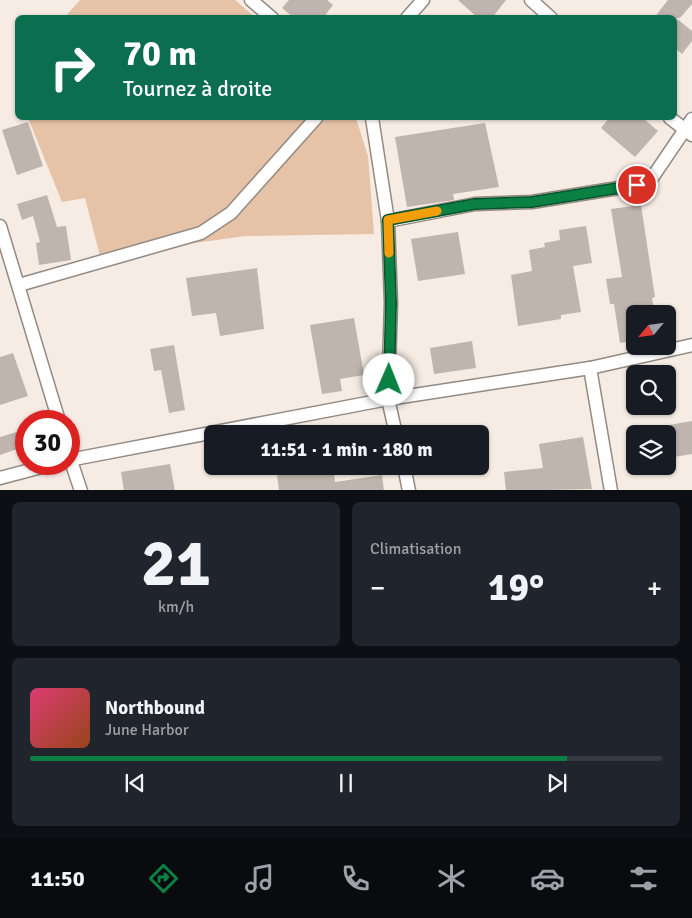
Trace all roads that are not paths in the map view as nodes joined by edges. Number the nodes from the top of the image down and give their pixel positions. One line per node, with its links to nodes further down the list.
1 (251, 0): 4 (street)
2 (423, 0): 5 (street)
3 (532, 0): 6 (street)
4 (268, 15)
5 (410, 15)
6 (549, 15)
7 (692, 119): 11 (street)
8 (314, 120): 14 (street)
9 (372, 120): 12 (street)
10 (673, 120): 11 (street)
11 (688, 132): 12 (street)
12 (388, 220): 17 (street)
13 (0, 226): 14 (street)
14 (19, 285): 18 (street)
15 (692, 345): 16 (street)
16 (590, 368): 17 (street); 27 (street)
17 (388, 399): 19 (street); 20 (street)
18 (56, 410)
19 (394, 425)
20 (80, 456)
21 (15, 474): 24 (street)
22 (75, 475): 25 (street)
23 (406, 475): 26 (street)
24 (0, 478)
25 (81, 490)
26 (410, 490)
27 (611, 490)

